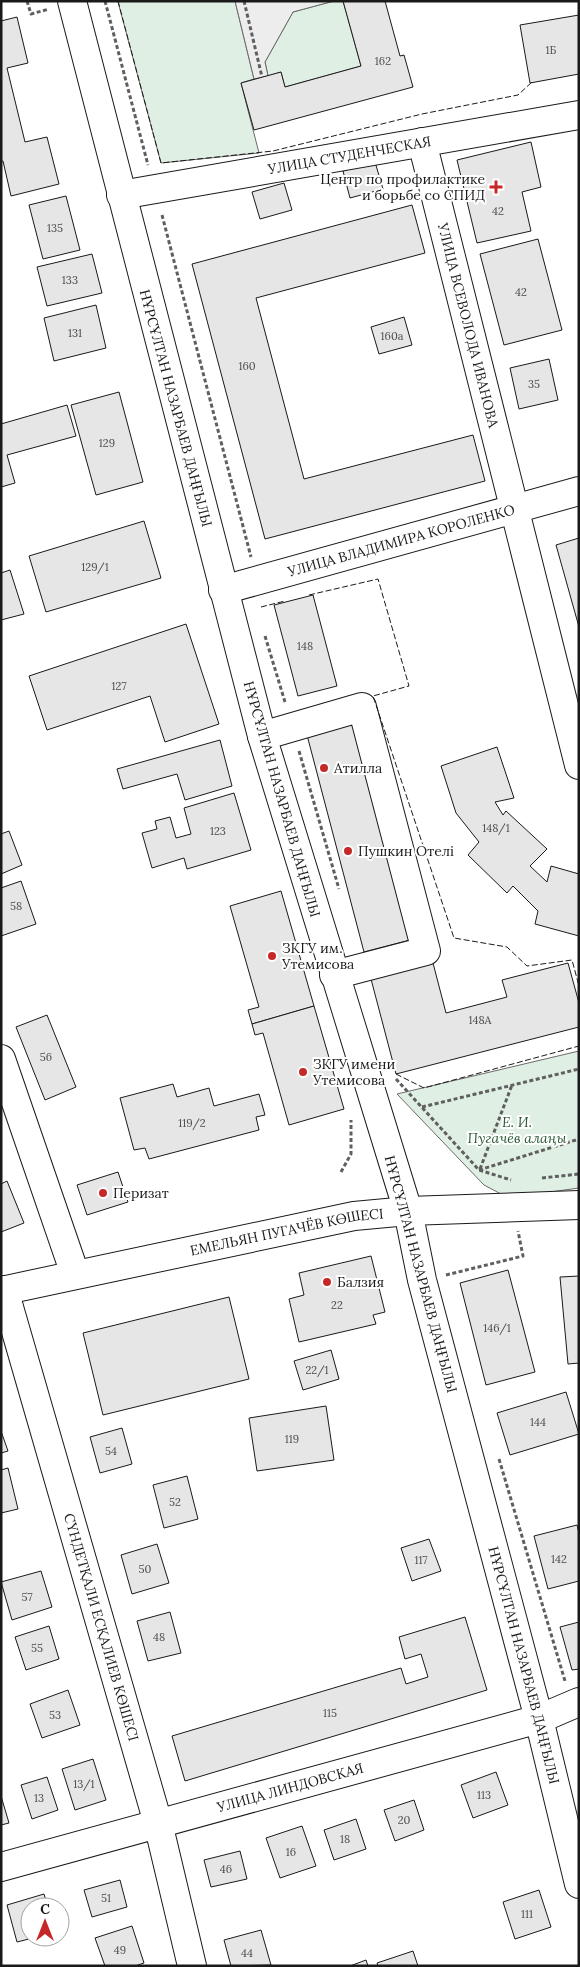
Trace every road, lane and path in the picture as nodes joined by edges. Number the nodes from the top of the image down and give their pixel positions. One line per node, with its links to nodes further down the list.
1 (27, 1): 4 (path)
2 (105, 1): 8 (path)
3 (244, 1): 5 (path)
4 (60, 5): 9 (street, НҰРСҰЛТАН НАЗАРБАЕВ ДАҢҒЫЛЫ)
5 (262, 77)
6 (579, 115): 7 (street, УЛИЦА СТУДЕНЧЕСКАЯ)
7 (422, 142): 8 (street, УЛИЦА СТУДЕНЧЕСКАЯ); 11 (street, УЛИЦА ВСЕВОЛОДА ИВАНОВА)
8 (154, 188): 9 (street, УЛИЦА СТУДЕНЧЕСКАЯ); 12 (path)
9 (120, 195): 13 (street, НҰРСҰЛТАН НАЗАРБАЕВ ДАҢҒЫЛЫ)
10 (579, 491): 11 (street, УЛИЦА ВЛАДИМИРА КОРОЛЕНКО)
11 (514, 509): 12 (street, УЛИЦА ВЛАДИМИРА КОРОЛЕНКО); 17 (street, УЛИЦА ВСЕВОЛОДА ИВАНОВА)
12 (250, 583): 13 (street, УЛИЦА ВЛАДИМИРА КОРОЛЕНКО)
13 (223, 590): 16 (street, НҰРСҰЛТАН НАЗАРБАЕВ ДАҢҒЫЛЫ)
14 (263, 628): 15 (path)
15 (292, 728): 16 (street); 18 (path); 19 (street)
16 (262, 736): 19 (street, НҰРСҰЛТАН НАЗАРБАЕВ ДАҢҒЫЛЫ)
17 (579, 765)
18 (340, 894)
19 (334, 975): 33 (street, НҰРСҰЛТАН НАЗАРБАЕВ ДАҢҒЫЛЫ)
20 (1, 1059): 35 (street)
21 (579, 1068): 23 (path)
22 (393, 1076): 24 (path)
23 (512, 1085): 24 (path); 27 (path)
24 (422, 1108): 27 (path)
25 (350, 1113): 28 (path)
26 (579, 1139): 27 (path)
27 (480, 1170): 31 (path)
28 (341, 1172)
29 (579, 1174): 30 (path)
30 (533, 1179)
31 (515, 1181)
32 (579, 1205): 33 (street, ЕМЕЛЬЯН ПУГАЧЁВ КӨШЕСІ)
33 (408, 1211): 35 (street, ЕМЕЛЬЯН ПУГАЧЁВ КӨШЕСІ); 40 (street, НҰРСҰЛТАН НАЗАРБАЕВ ДАҢҒЫЛЫ)
34 (518, 1228): 36 (path)
35 (75, 1274): 37 (street, ЕМЕЛЬЯН ПУГАЧЁВ КӨШЕСІ)
36 (448, 1284)
37 (2, 1291): 41 (street, СҮНДЕТҚАЛИ ЕСҚАЛИЕВ КӨШЕСІ)
38 (498, 1456): 39 (path)
39 (575, 1703): 40 (street, УЛИЦА ЛИНДОВСКАЯ)
40 (539, 1719): 41 (street, УЛИЦА ЛИНДОВСКАЯ); 43 (street, НҰРСҰЛТАН НАЗАРБАЕВ ДАҢҒЫЛЫ)
41 (158, 1823): 42 (street, УЛИЦА ЛИНДОВСКАЯ); 44 (street, СҮНДЕТҚАЛИ ЕСҚАЛИЕВ КӨШЕСІ)
42 (1, 1868)
43 (579, 1884)
44 (192, 1966)

